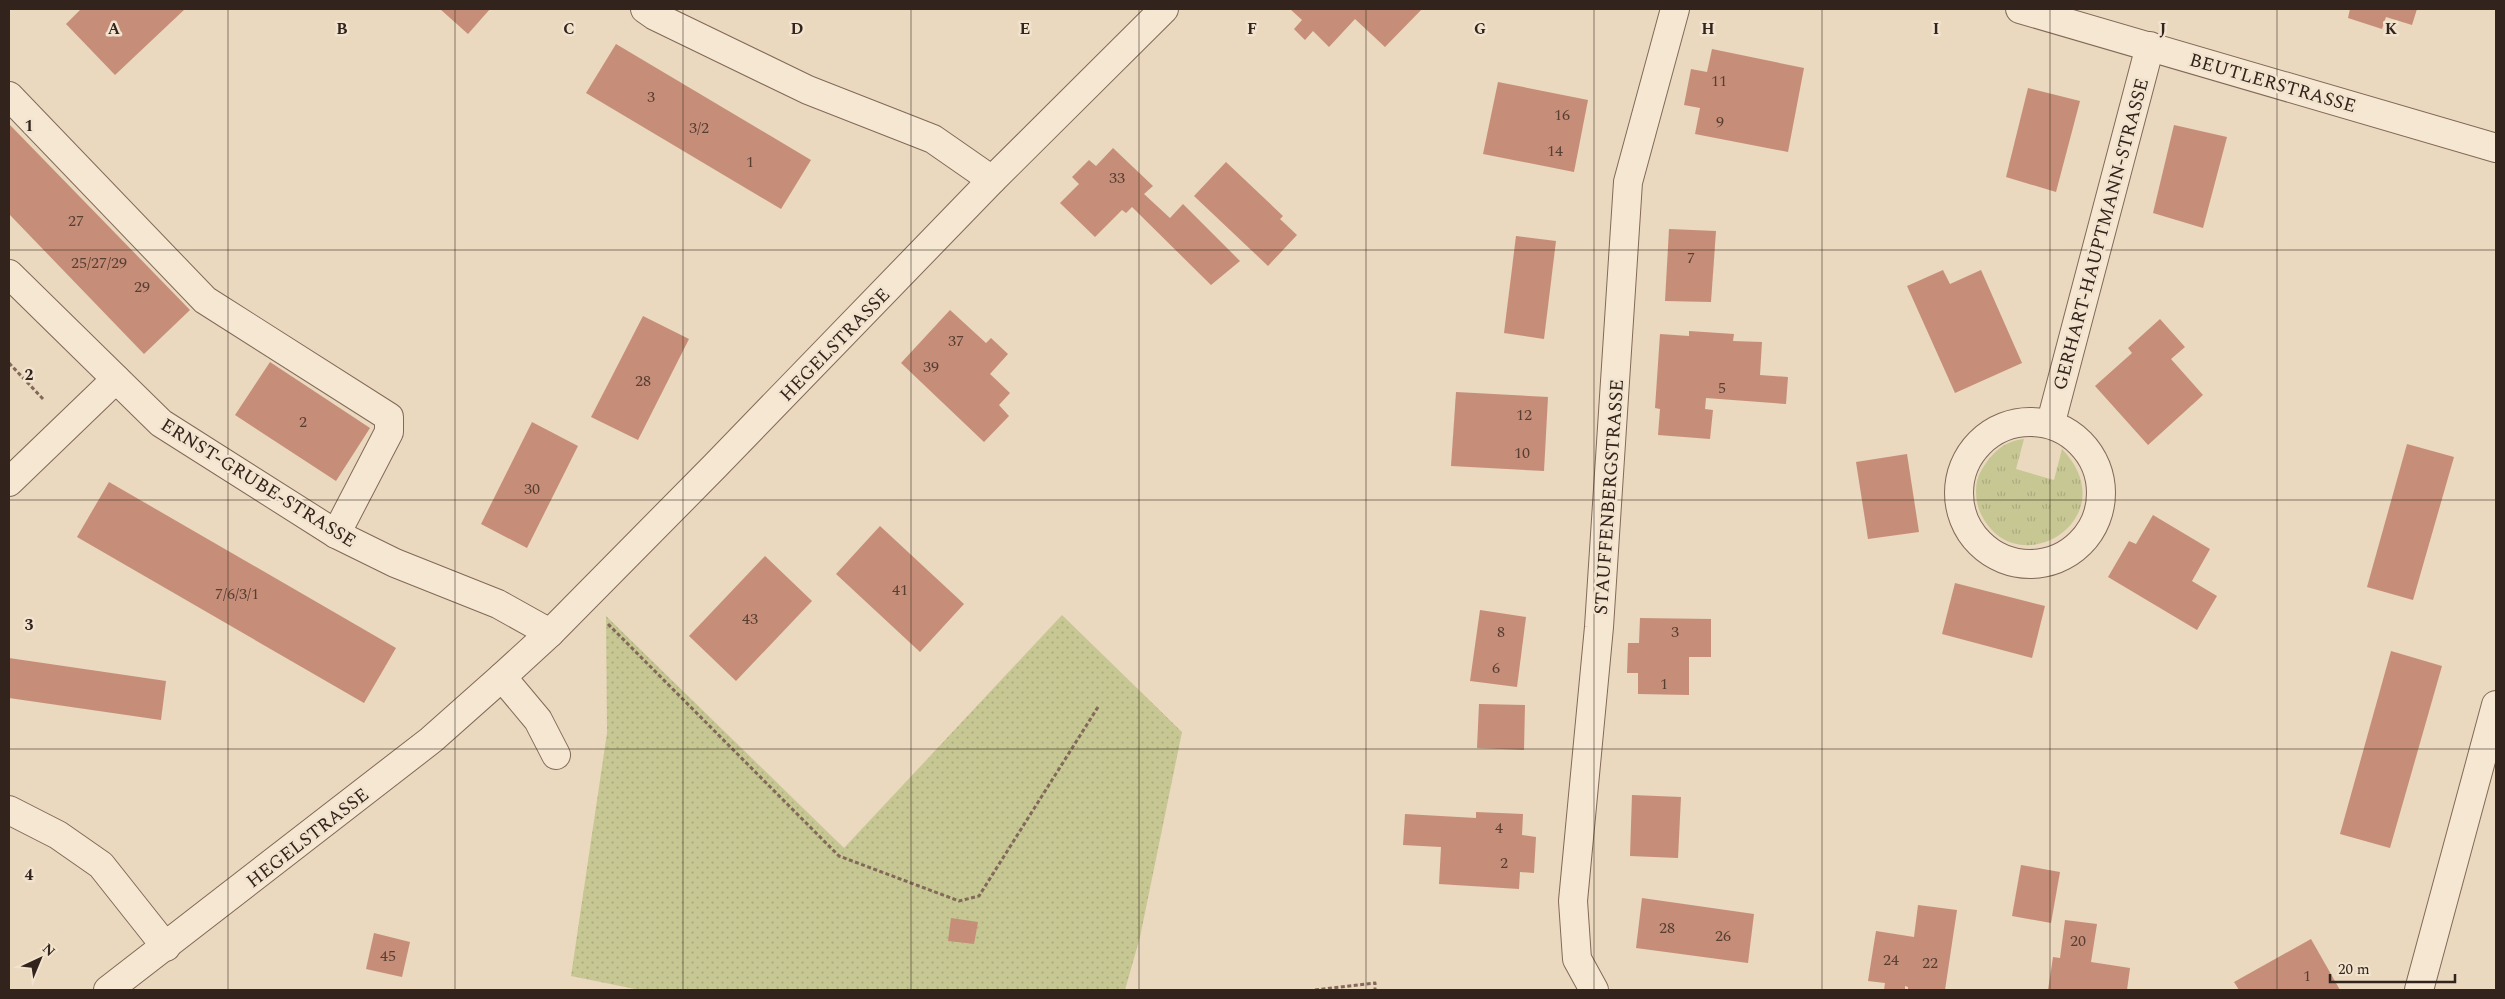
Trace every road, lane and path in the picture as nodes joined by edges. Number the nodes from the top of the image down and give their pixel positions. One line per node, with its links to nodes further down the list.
1 (645, 9): 8 (street)
2 (1164, 9): 8 (street, HEGELSTRASSE)
3 (1675, 9): 24 (street, STAUFFENBERGSTRASSE)
4 (2020, 9): 5 (street, BEUTLERSTRASSE)
5 (2150, 46): 7 (street, BEUTLERSTRASSE); 13 (street, GERHART-HAUPTMANN-STRASSE)
6 (9, 96): 15 (street)
7 (2496, 148)
8 (992, 180): 16 (street, HEGELSTRASSE)
9 (9, 274): 11 (street, ERNST-GRUBE-STRASSE)
10 (9, 364): 12 (path)
11 (116, 379): 14 (street); 15 (street, ERNST-GRUBE-STRASSE)
12 (46, 402)
13 (2051, 422): 13 (street)
14 (9, 482)
15 (336, 534): 17 (street, ERNST-GRUBE-STRASSE)
16 (581, 601): 17 (street, HEGELSTRASSE); 20 (path)
17 (550, 633): 18 (street, HEGELSTRASSE)
18 (502, 678): 21 (street); 23 (street, HEGELSTRASSE)
19 (2496, 704): 28 (street)
20 (1098, 707)
21 (556, 755)
22 (9, 810): 23 (street)
23 (166, 946): 25 (street, HEGELSTRASSE)
24 (1592, 989)
25 (108, 990)
26 (1315, 990): 27 (path)
27 (1376, 990)
28 (2419, 990)

